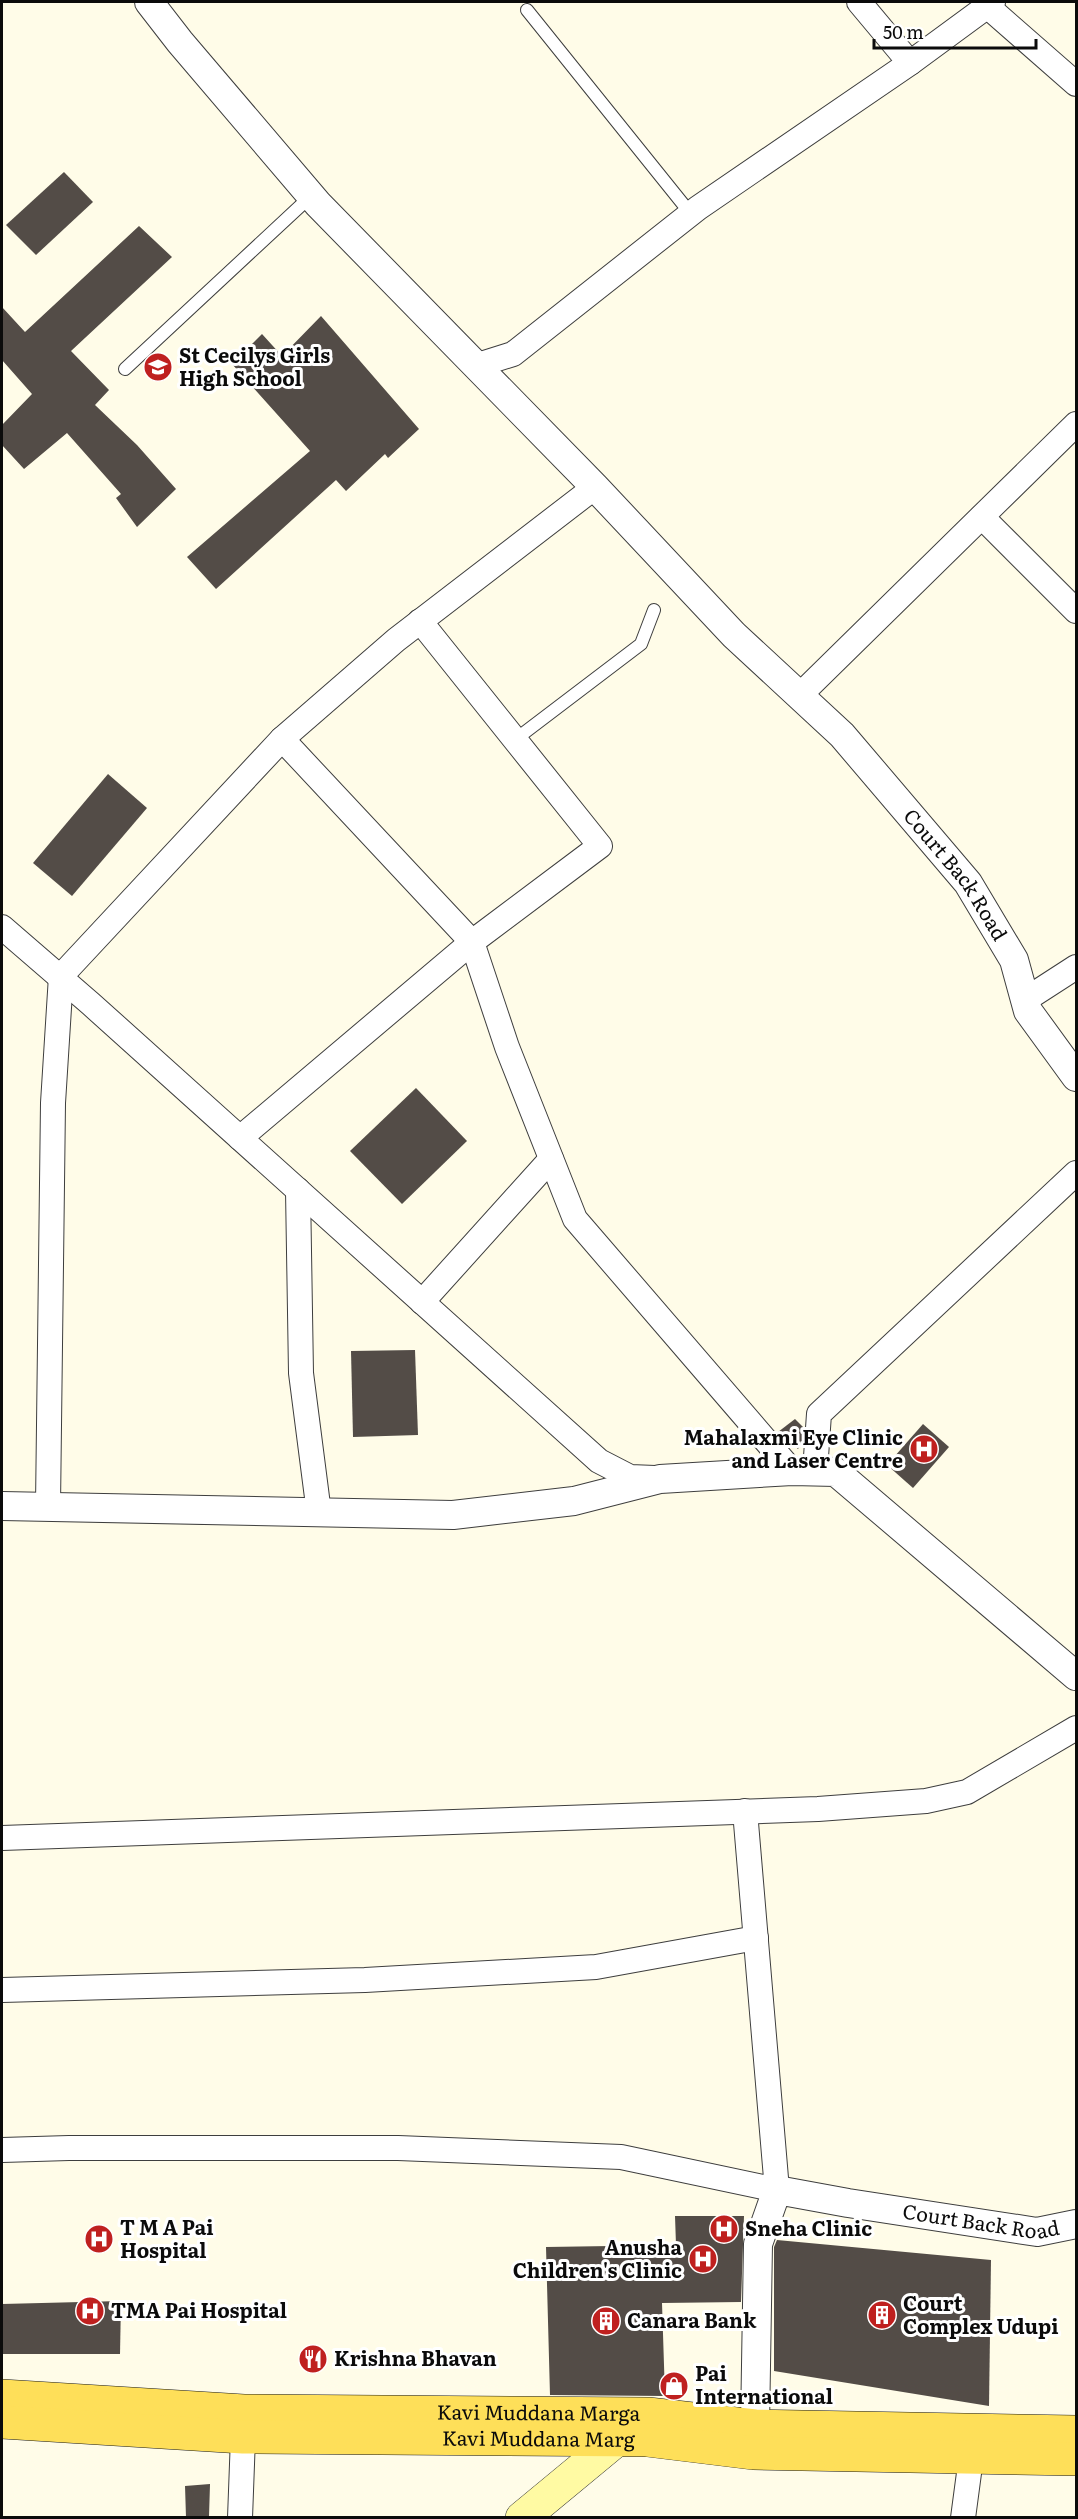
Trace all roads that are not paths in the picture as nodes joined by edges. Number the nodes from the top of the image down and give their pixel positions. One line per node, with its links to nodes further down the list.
1 (148, 2): 7 (street, Court Back Road)
2 (859, 2): 5 (street)
3 (990, 4): 5 (street); 6 (street)
4 (527, 10): 8 (lane)
5 (910, 63): 8 (street)
6 (1077, 84)
7 (311, 196): 9 (street, Court Back Road); 10 (lane)
8 (691, 214): 9 (street)
9 (475, 366): 12 (street, Court Back Road)
10 (125, 369)
11 (1077, 424): 13 (street)
12 (595, 487): 16 (street); 17 (street, Court Back Road)
13 (982, 517): 15 (street); 17 (street)
14 (654, 610): 19 (lane)
15 (1077, 611)
16 (420, 621): 18 (street); 19 (street)
17 (799, 696): 24 (street, Court Back Road)
18 (282, 739): 21 (street); 23 (street)
19 (516, 740): 21 (street)
20 (2, 927): 23 (street)
21 (472, 942): 26 (street); 27 (street)
22 (1077, 967): 24 (street)
23 (61, 976): 26 (street); 34 (street)
24 (1025, 1000): 25 (street, Court Back Road)
25 (1077, 1077)
26 (240, 1138): 29 (street)
27 (551, 1159): 30 (street); 31 (street)
28 (1077, 1173): 31 (street)
29 (298, 1190): 30 (street); 35 (street)
30 (422, 1302): 32 (street)
31 (803, 1471): 32 (street); 36 (street)
32 (660, 1479): 35 (street)
33 (2, 1506): 34 (street)
34 (48, 1506): 35 (street)
35 (319, 1513)
36 (1077, 1676)
37 (1077, 1728): 38 (street)
38 (746, 1811): 39 (street); 40 (street)
39 (2, 1838)
40 (756, 1938): 41 (street); 43 (street)
41 (2, 1990)
42 (2, 2150): 43 (street)
43 (777, 2190): 44 (street, Court Back Road); 48 (street)
44 (1077, 2224)
45 (2, 2396): 46 (main road, Kavi Muddana Marga)
46 (648, 2414): 48 (main road, Kavi Muddana Marga); 51 (main road)
47 (2, 2422): 50 (main road, Kavi Muddana Marg)
48 (755, 2426): 49 (main road, Kavi Muddana Marga)
49 (1077, 2432)
50 (243, 2437): 51 (main road, Kavi Muddana Marg); 54 (street)
51 (616, 2440): 52 (main road, Kavi Muddana Marg); 55 (main road)
52 (971, 2458): 53 (main road, Kavi Muddana Marg); 56 (street)
53 (1077, 2459)
54 (240, 2517)
55 (522, 2517)
56 (963, 2517)

